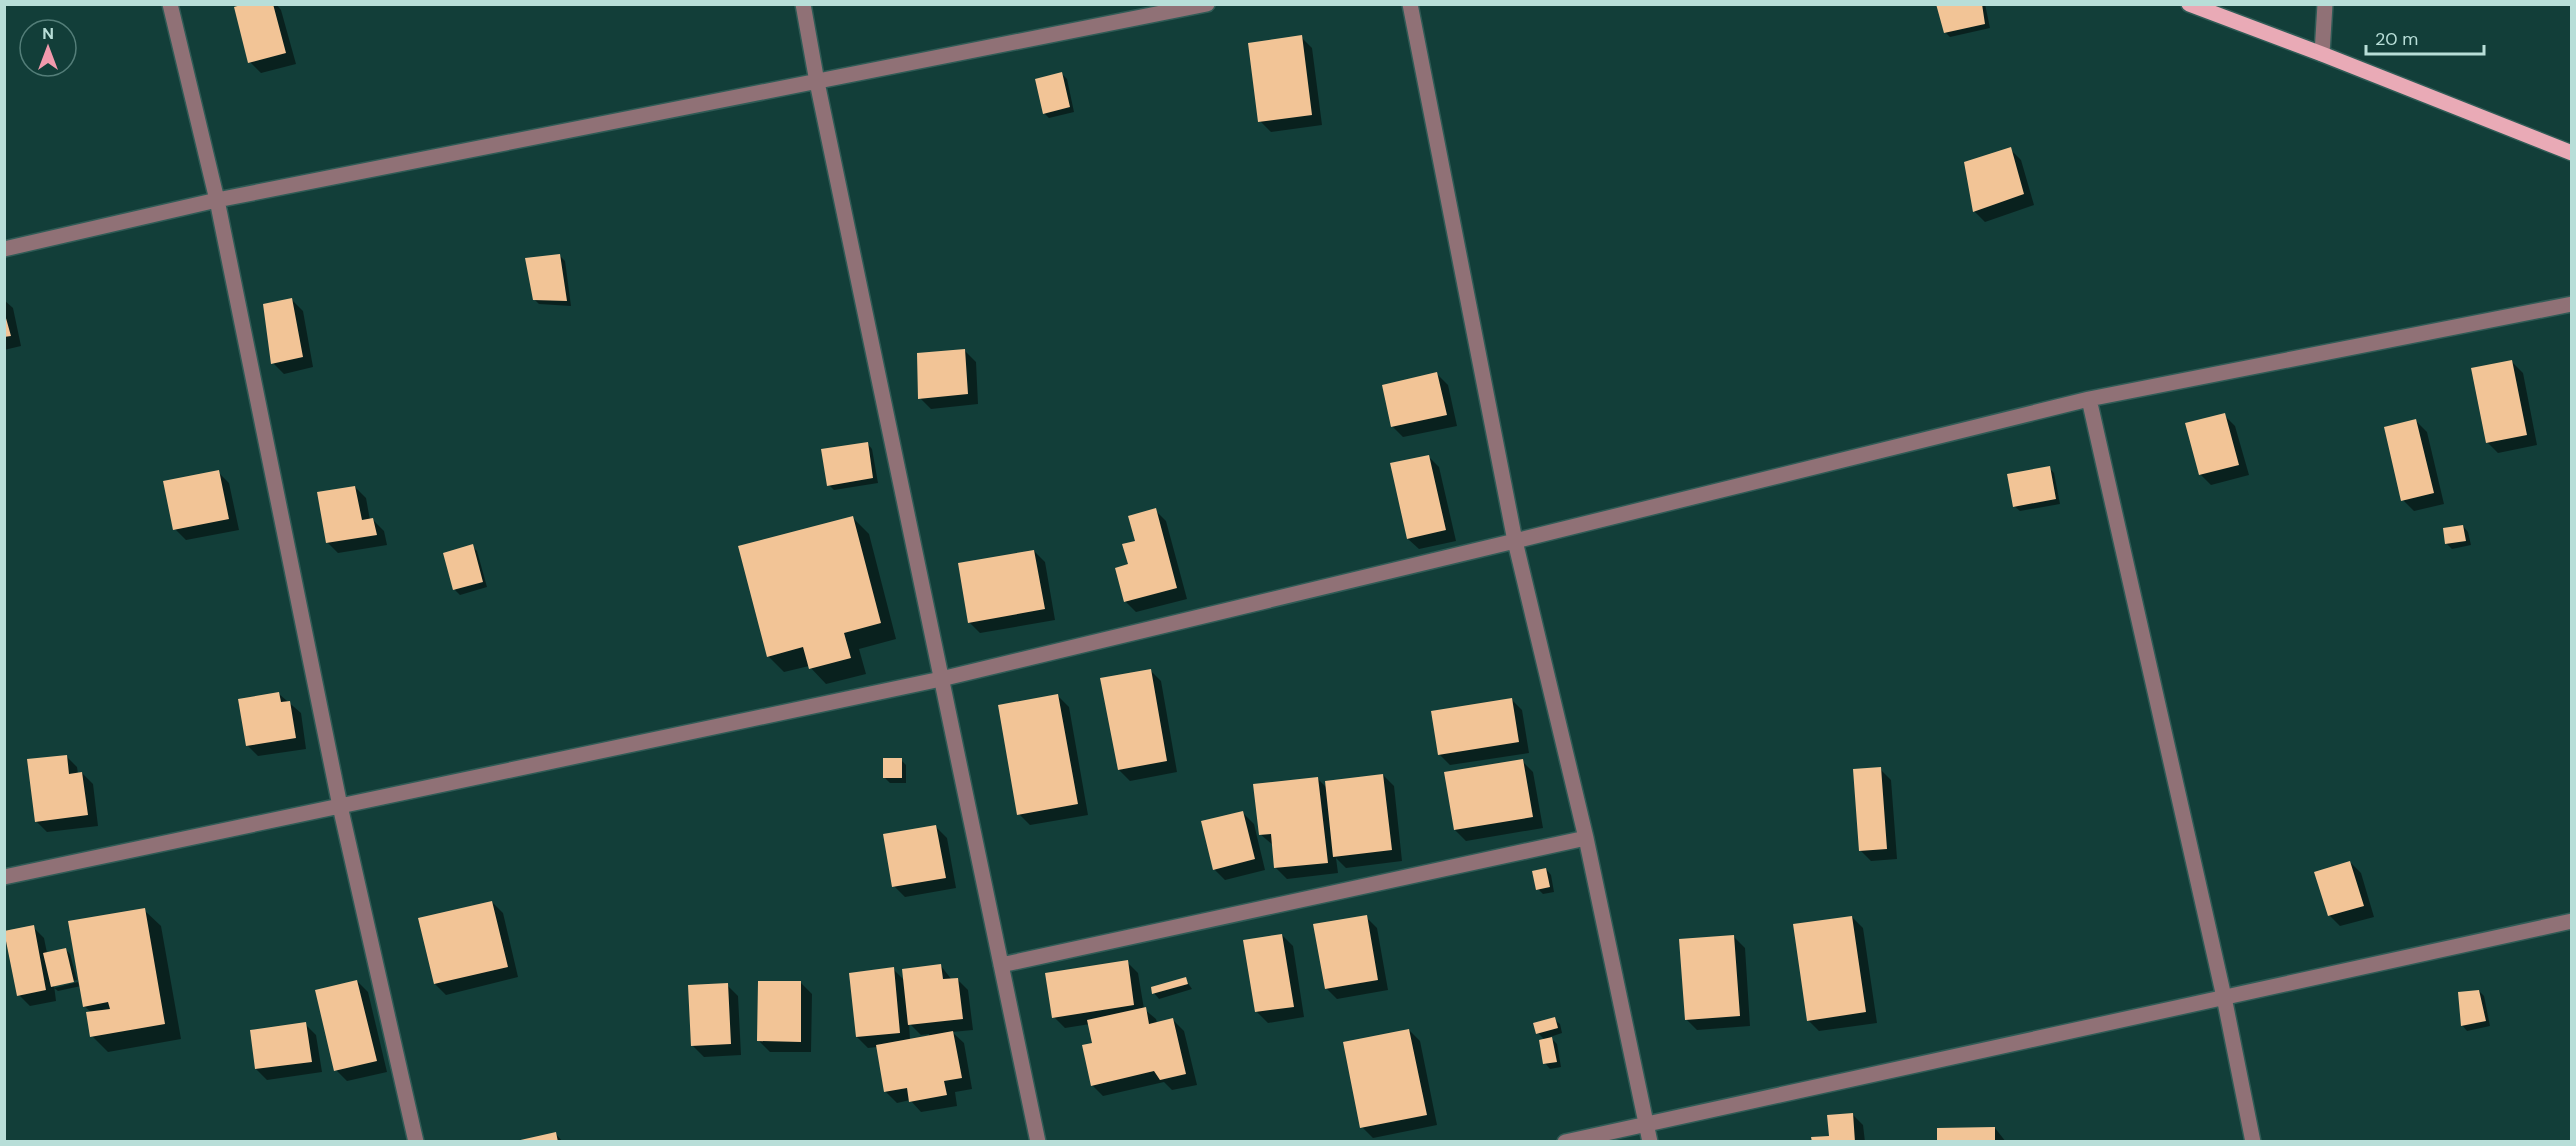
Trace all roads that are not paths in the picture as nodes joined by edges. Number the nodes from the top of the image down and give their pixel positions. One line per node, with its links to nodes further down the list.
1 (170, 4): 10 (street)
2 (803, 4): 8 (street)
3 (1207, 4): 8 (street)
4 (1410, 4): 14 (street)
5 (2189, 4): 7 (main road)
6 (2325, 4): 7 (street)
7 (2322, 54): 9 (main road)
8 (817, 82): 10 (street); 15 (street)
9 (2571, 153)
10 (217, 200): 11 (street); 16 (street)
11 (4, 249)
12 (2571, 304): 13 (street)
13 (2089, 399): 14 (street); 21 (street)
14 (1515, 541): 15 (street); 17 (street)
15 (941, 679): 16 (street); 20 (street)
16 (340, 806): 18 (street); 23 (street)
17 (1586, 838): 20 (street); 22 (street)
18 (4, 877)
19 (2571, 921): 21 (street)
20 (1001, 965): 24 (street)
21 (2224, 997): 22 (street); 27 (street)
22 (1647, 1124): 25 (street); 26 (street)
23 (416, 1142)
24 (1038, 1142)
25 (1565, 1142)
26 (1650, 1142)
27 (2253, 1142)

